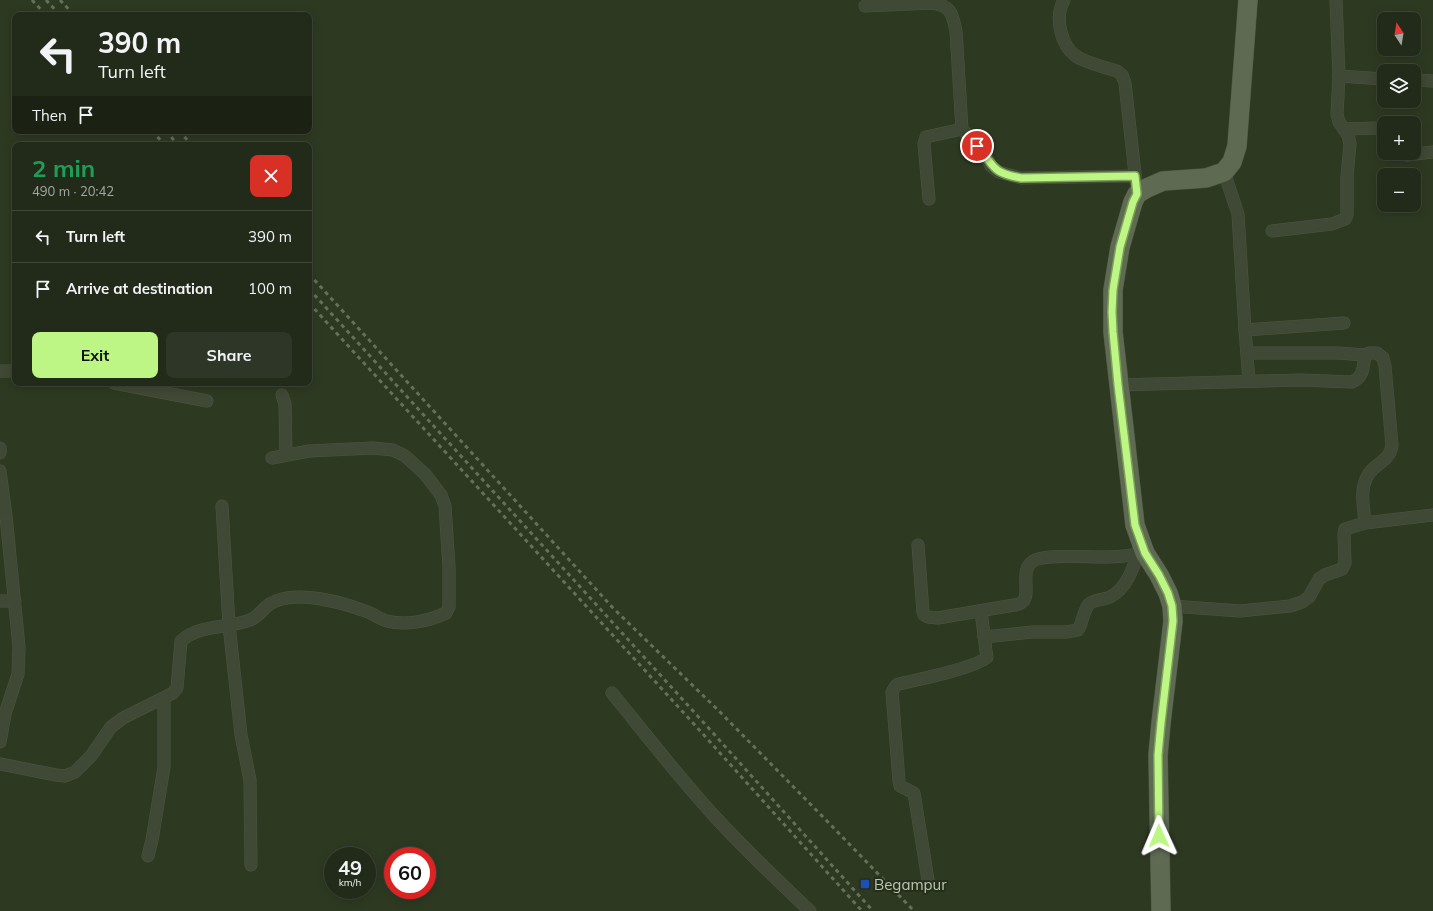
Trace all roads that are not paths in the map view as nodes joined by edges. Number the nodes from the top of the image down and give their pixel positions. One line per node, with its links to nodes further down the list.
1 (1064, 0): 15 (street)
2 (1248, 0): 14 (main road)
3 (1336, 0): 5 (street)
4 (865, 6): 10 (street)
5 (1339, 76): 6 (street); 11 (street)
6 (1377, 79)
7 (1421, 80): 8 (street)
8 (1433, 81)
9 (1377, 128): 11 (street)
10 (962, 129): 15 (street); 16 (street)
11 (1344, 129): 17 (street)
12 (1433, 152): 13 (street)
13 (1421, 153)
14 (1224, 172): 15 (main road); 19 (street)
15 (1136, 185): 25 (main road)
16 (929, 199)
17 (1272, 231)
18 (1344, 322): 19 (street)
19 (1245, 330): 20 (street)
20 (1247, 353): 21 (street); 24 (street)
21 (1364, 355): 24 (street); 36 (street)
22 (0, 371): 23 (street)
23 (12, 371)
24 (1249, 381): 25 (street)
25 (1118, 385): 38 (main road)
26 (130, 386): 28 (street)
27 (282, 395): 31 (street)
28 (207, 401)
29 (0, 448): 30 (street)
30 (0, 453)
31 (286, 455): 32 (street); 43 (street)
32 (272, 458)
33 (0, 471): 40 (street)
34 (222, 506): 43 (street)
35 (1433, 515): 36 (street)
36 (1365, 523): 41 (street)
37 (918, 545): 42 (street)
38 (1142, 553): 41 (main road); 42 (street); 44 (street)
39 (0, 601): 40 (street)
40 (15, 601): 47 (street)
41 (1172, 606): 53 (main road)
42 (981, 611): 44 (street)
43 (229, 624): 46 (street); 50 (street)
44 (984, 637): 51 (street)
45 (612, 693): 52 (street)
46 (164, 698): 48 (street); 49 (street)
47 (0, 742)
48 (0, 764)
49 (148, 856)
50 (251, 865)
51 (928, 880)
52 (810, 911)
53 (1161, 911)

